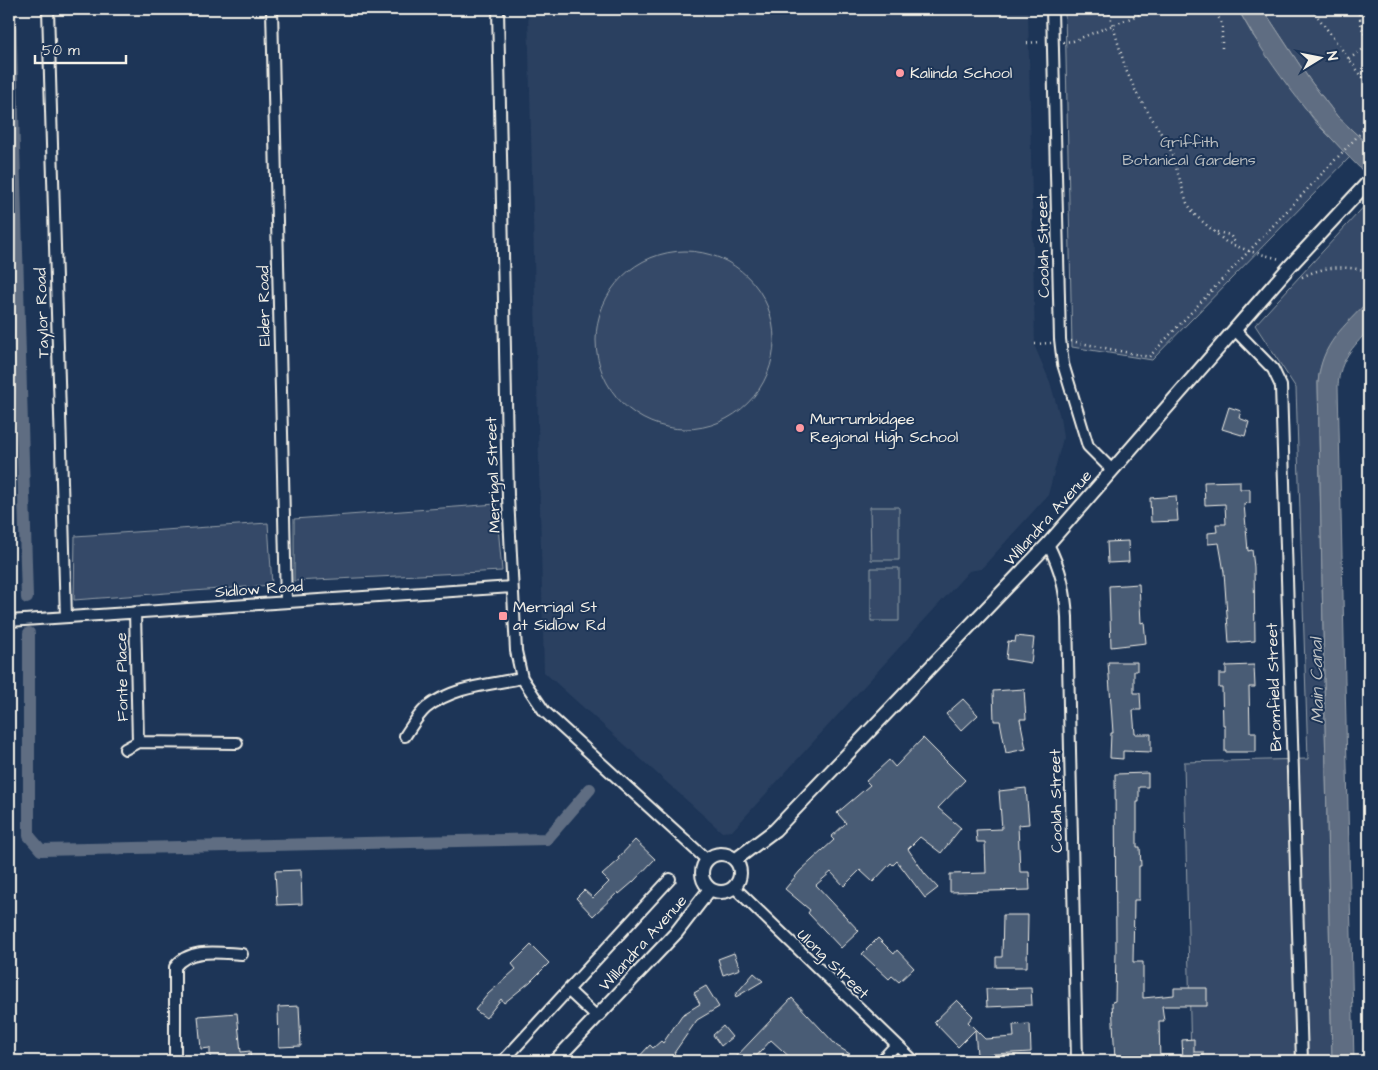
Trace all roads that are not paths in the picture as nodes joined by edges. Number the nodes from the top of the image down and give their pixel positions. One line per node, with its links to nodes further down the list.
1 (48, 9): 12 (street, Taylor Road)
2 (272, 9): 10 (street, Elder Road)
3 (498, 9): 9 (street, Merrigal Street)
4 (1052, 9): 7 (street, Coolah Street)
5 (1366, 184): 6 (street, Willandra Avenue)
6 (1235, 330): 7 (street, Willandra Avenue); 34 (street, Bromfield Street)
7 (1112, 470): 8 (street, Willandra Avenue)
8 (1048, 544): 20 (street, Willandra Avenue); 33 (street, Coolah Street)
9 (512, 587): 10 (street, Sidlow Road); 14 (street, Merrigal Street)
10 (286, 602): 11 (street, Sidlow Road)
11 (135, 612): 12 (street, Sidlow Road); 16 (street, Fonte Place)
12 (66, 617): 13 (street, Sidlow Road)
13 (9, 621)
14 (522, 678): 15 (street); 19 (street, Merrigal Street)
15 (405, 736)
16 (138, 742): 17 (street, Fonte Place); 18 (street, Fonte Place)
17 (237, 743)
18 (125, 749)
19 (707, 860): 20 (street); 23 (street, Willandra Avenue)
20 (735, 860): 22 (street)
21 (670, 879): 25 (street, Willandra Avenue)
22 (734, 887): 23 (street); 27 (street, Ulong Street)
23 (710, 889): 26 (street, Willandra Avenue)
24 (242, 954): 28 (street)
25 (570, 991): 26 (street, Willandra Avenue); 29 (street, Willandra Avenue)
26 (597, 1017): 30 (street, Willandra Avenue)
27 (896, 1045): 31 (street); 32 (street, Ulong Street)
28 (175, 1061)
29 (503, 1061)
30 (555, 1061)
31 (881, 1061)
32 (914, 1061)
33 (1077, 1061)
34 (1302, 1061)

